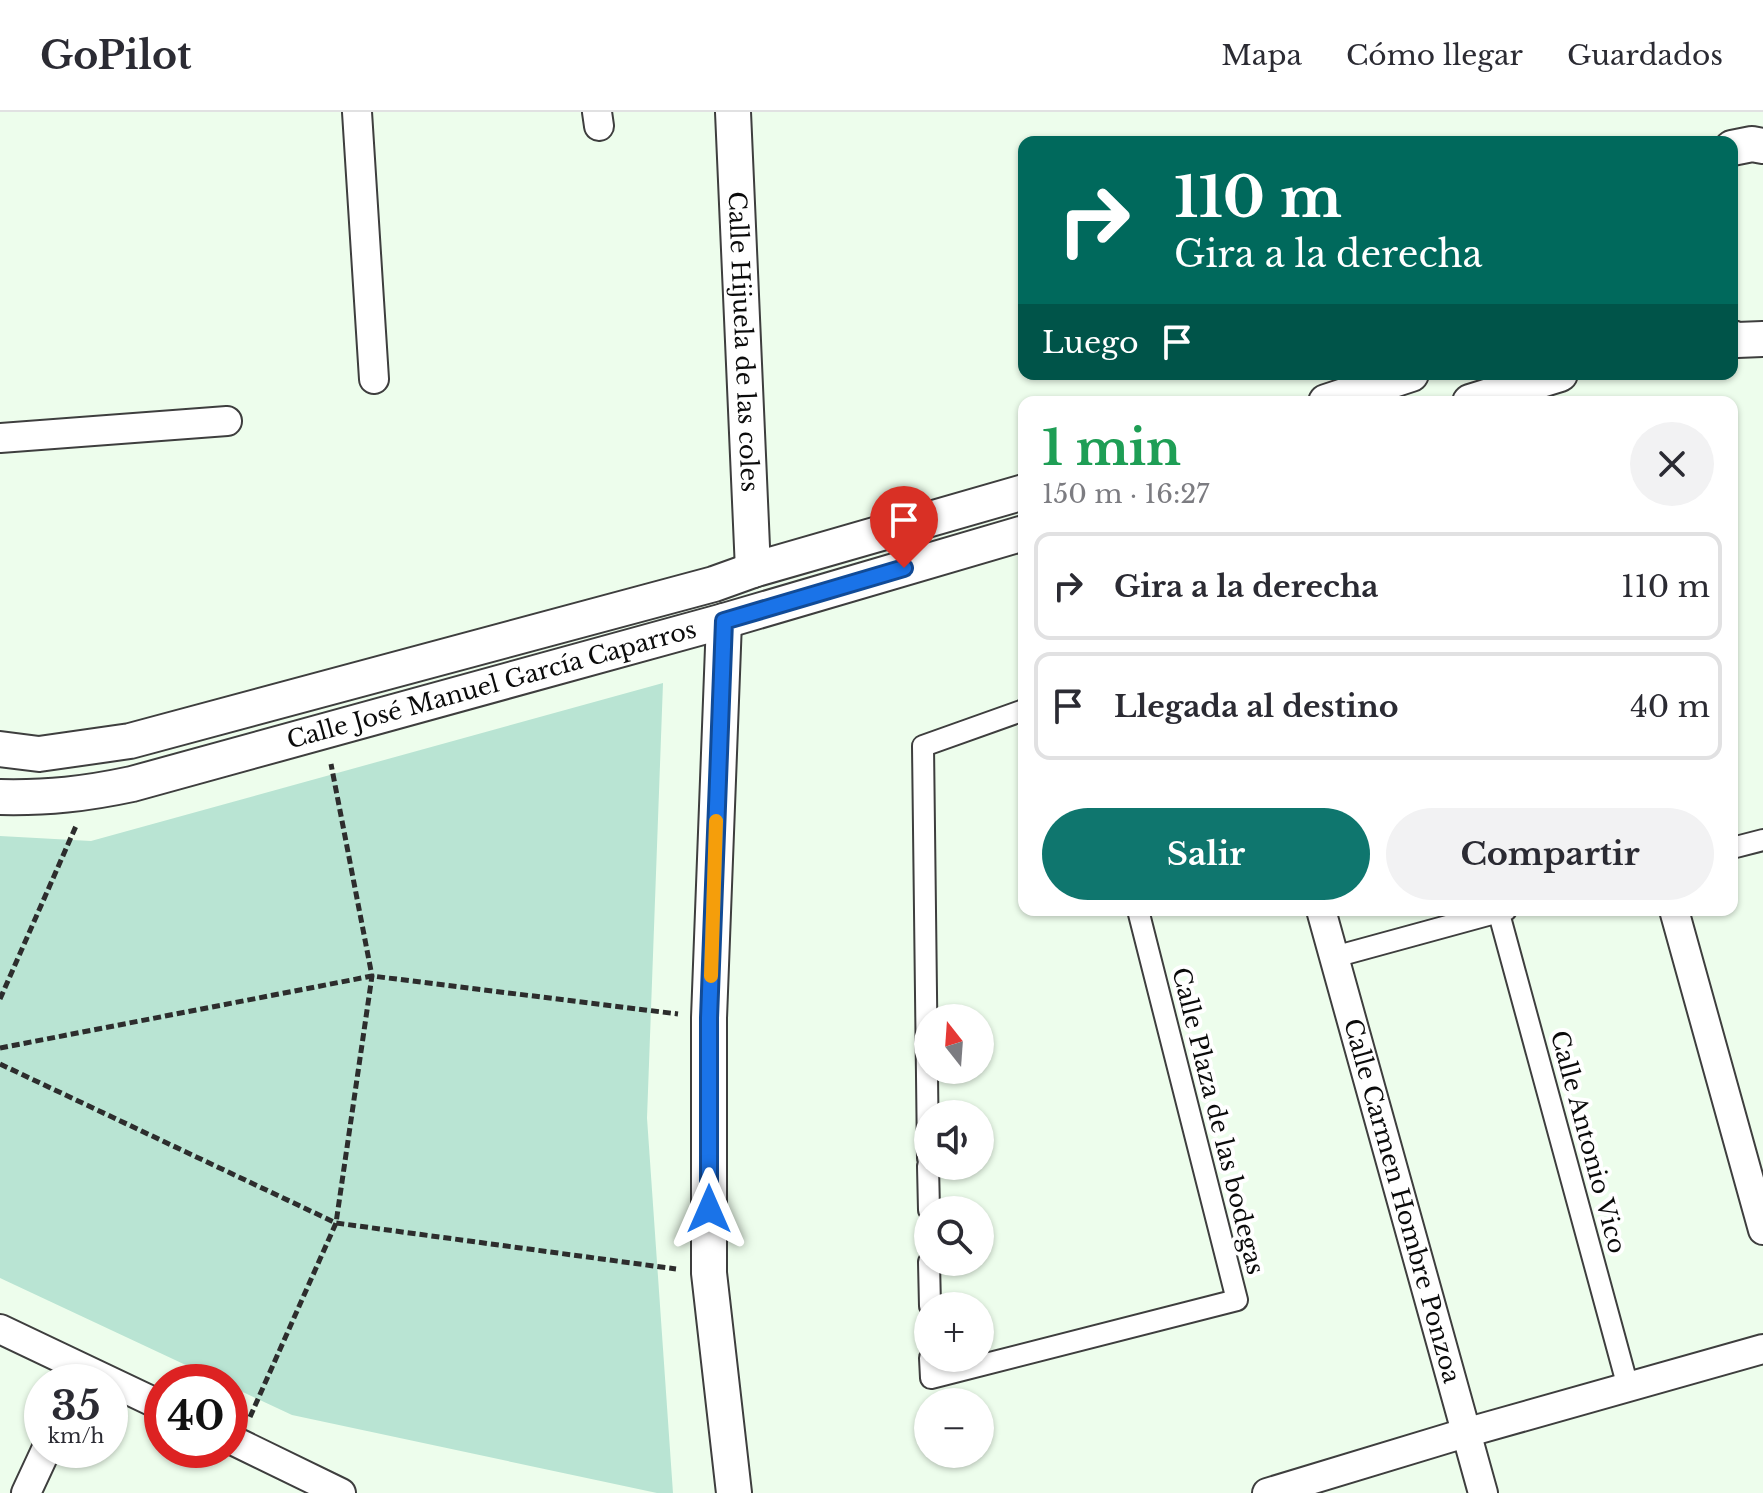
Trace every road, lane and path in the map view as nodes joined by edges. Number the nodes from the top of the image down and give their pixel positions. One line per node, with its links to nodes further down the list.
1 (357, 112): 7 (street)
2 (733, 112): 16 (street, Calle Hijuela de las coles)
3 (1763, 146): 4 (street)
4 (1738, 147)
5 (1763, 339): 6 (street)
6 (1738, 340)
7 (374, 379)
8 (1393, 380): 10 (street)
9 (1541, 387): 11 (street)
10 (1344, 396)
11 (1498, 396)
12 (227, 421): 13 (street)
13 (0, 438)
14 (1018, 494): 16 (street, Calle José Manuel García Caparros)
15 (1018, 535): 17 (street, Calle José Manuel García Caparros)
16 (753, 570): 20 (street, Calle José Manuel García Caparros)
17 (724, 621): 19 (street, Calle José Manuel García Caparros); 33 (street)
18 (1018, 712): 36 (street)
19 (324, 732): 21 (street, Calle José Manuel García Caparros); 31 (path)
20 (0, 749)
21 (91, 792): 22 (street, Calle José Manuel García Caparros); 32 (path)
22 (0, 797)
23 (1763, 840): 24 (street)
24 (1738, 846)
25 (1140, 916): 42 (street, Calle Plaza de las bodegas)
26 (1323, 916): 30 (street, Calle Carmen Hombre Ponzoa)
27 (1483, 916): 30 (street)
28 (1502, 916): 46 (street, Calle Antonio Vico)
29 (1676, 916): 38 (street)
30 (1334, 957): 48 (street, Calle Carmen Hombre Ponzoa)
31 (372, 976): 33 (path); 34 (path); 37 (path)
32 (0, 999)
33 (709, 1018): 39 (street)
34 (0, 1048)
35 (0, 1064): 37 (path)
36 (927, 1100)
37 (336, 1223): 39 (path); 47 (path)
38 (1763, 1230)
39 (709, 1273): 53 (street)
40 (0, 1329): 43 (street)
41 (1763, 1349): 46 (street)
42 (994, 1362)
43 (61, 1364)
44 (931, 1372): 45 (street, Calle Plaza de las bodegas)
45 (955, 1372)
46 (1628, 1387): 48 (street)
47 (248, 1411)
48 (1465, 1433): 54 (street); 55 (street, Calle Carmen Hombre Ponzoa)
49 (248, 1448): 52 (street)
50 (38, 1468): 51 (street)
51 (26, 1493)
52 (341, 1493)
53 (734, 1493)
54 (1267, 1493)
55 (1483, 1493)

